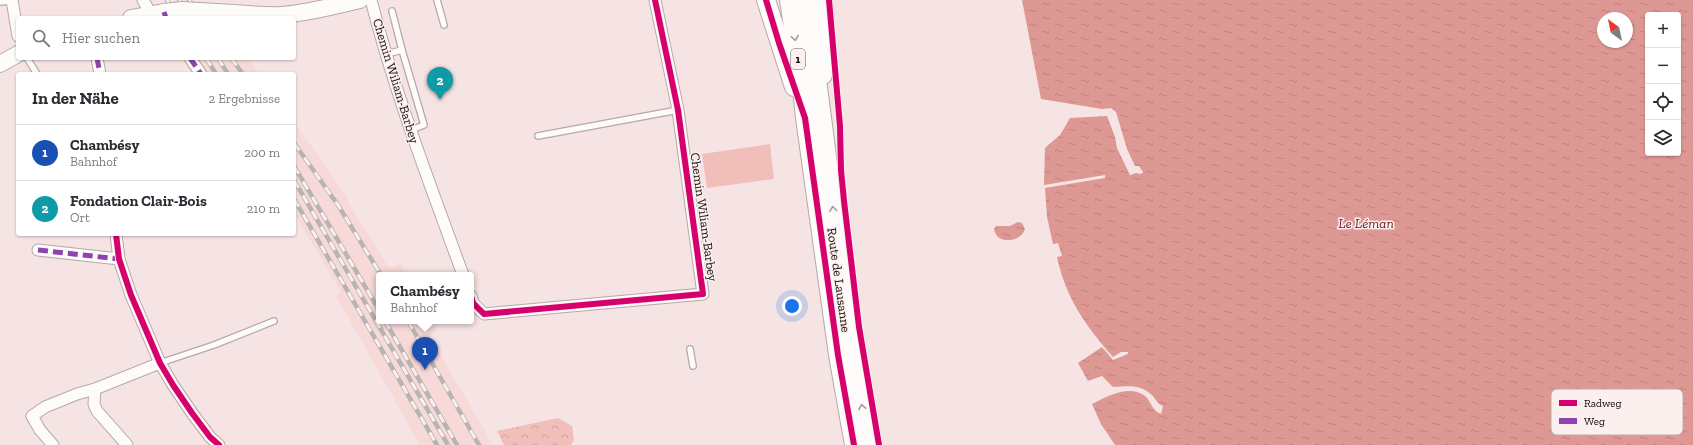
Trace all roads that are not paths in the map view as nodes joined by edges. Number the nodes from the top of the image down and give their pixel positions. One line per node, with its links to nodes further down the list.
1 (12, 0): 11 (lane); 16 (street)
2 (143, 0): 14 (street)
3 (360, 0): 12 (street)
4 (371, 0): 19 (street, Chemin Wiliam-Barbey)
5 (437, 0): 17 (lane)
6 (655, 0): 29 (street, Chemin Wiliam-Barbey)
7 (766, 0): 30 (main road)
8 (789, 0): 30 (main road, Route de Lausanne / 1, one-way to 30)
9 (805, 0): 28 (main road, Route de Lausanne / 1)
10 (822, 0): 28 (main road)
11 (0, 2)
12 (325, 4): 14 (street, bridge)
13 (392, 11): 18 (lane)
14 (160, 14): 15 (street)
15 (146, 16)
16 (16, 24)
17 (444, 24)
18 (402, 50): 19 (lane); 31 (lane)
19 (387, 54): 31 (street, Chemin Wiliam-Barbey)
20 (16, 55): 24 (street)
21 (28, 60): 25 (lane)
22 (97, 60): 26 (street)
23 (191, 60): 27 (street)
24 (0, 64)
25 (36, 72)
26 (100, 72)
27 (200, 72)
28 (820, 106): 47 (main road, Route de Lausanne / 1, one-way to 28)
29 (678, 110): 32 (lane); 37 (street, Chemin Wiliam-Barbey)
30 (805, 118): 46 (main road, Route de Lausanne / 1)
31 (411, 130): 36 (street, Chemin Wiliam-Barbey)
32 (538, 136)
33 (116, 236): 35 (street)
34 (38, 250): 35 (street)
35 (119, 259): 40 (street)
36 (462, 272)
37 (474, 304)
38 (274, 321): 40 (lane)
39 (690, 349): 41 (lane)
40 (160, 363): 42 (street); 45 (street)
41 (693, 366)
42 (96, 390): 43 (street); 44 (street)
43 (54, 445)
44 (127, 445)
45 (219, 445)
46 (854, 445)
47 (869, 445)

